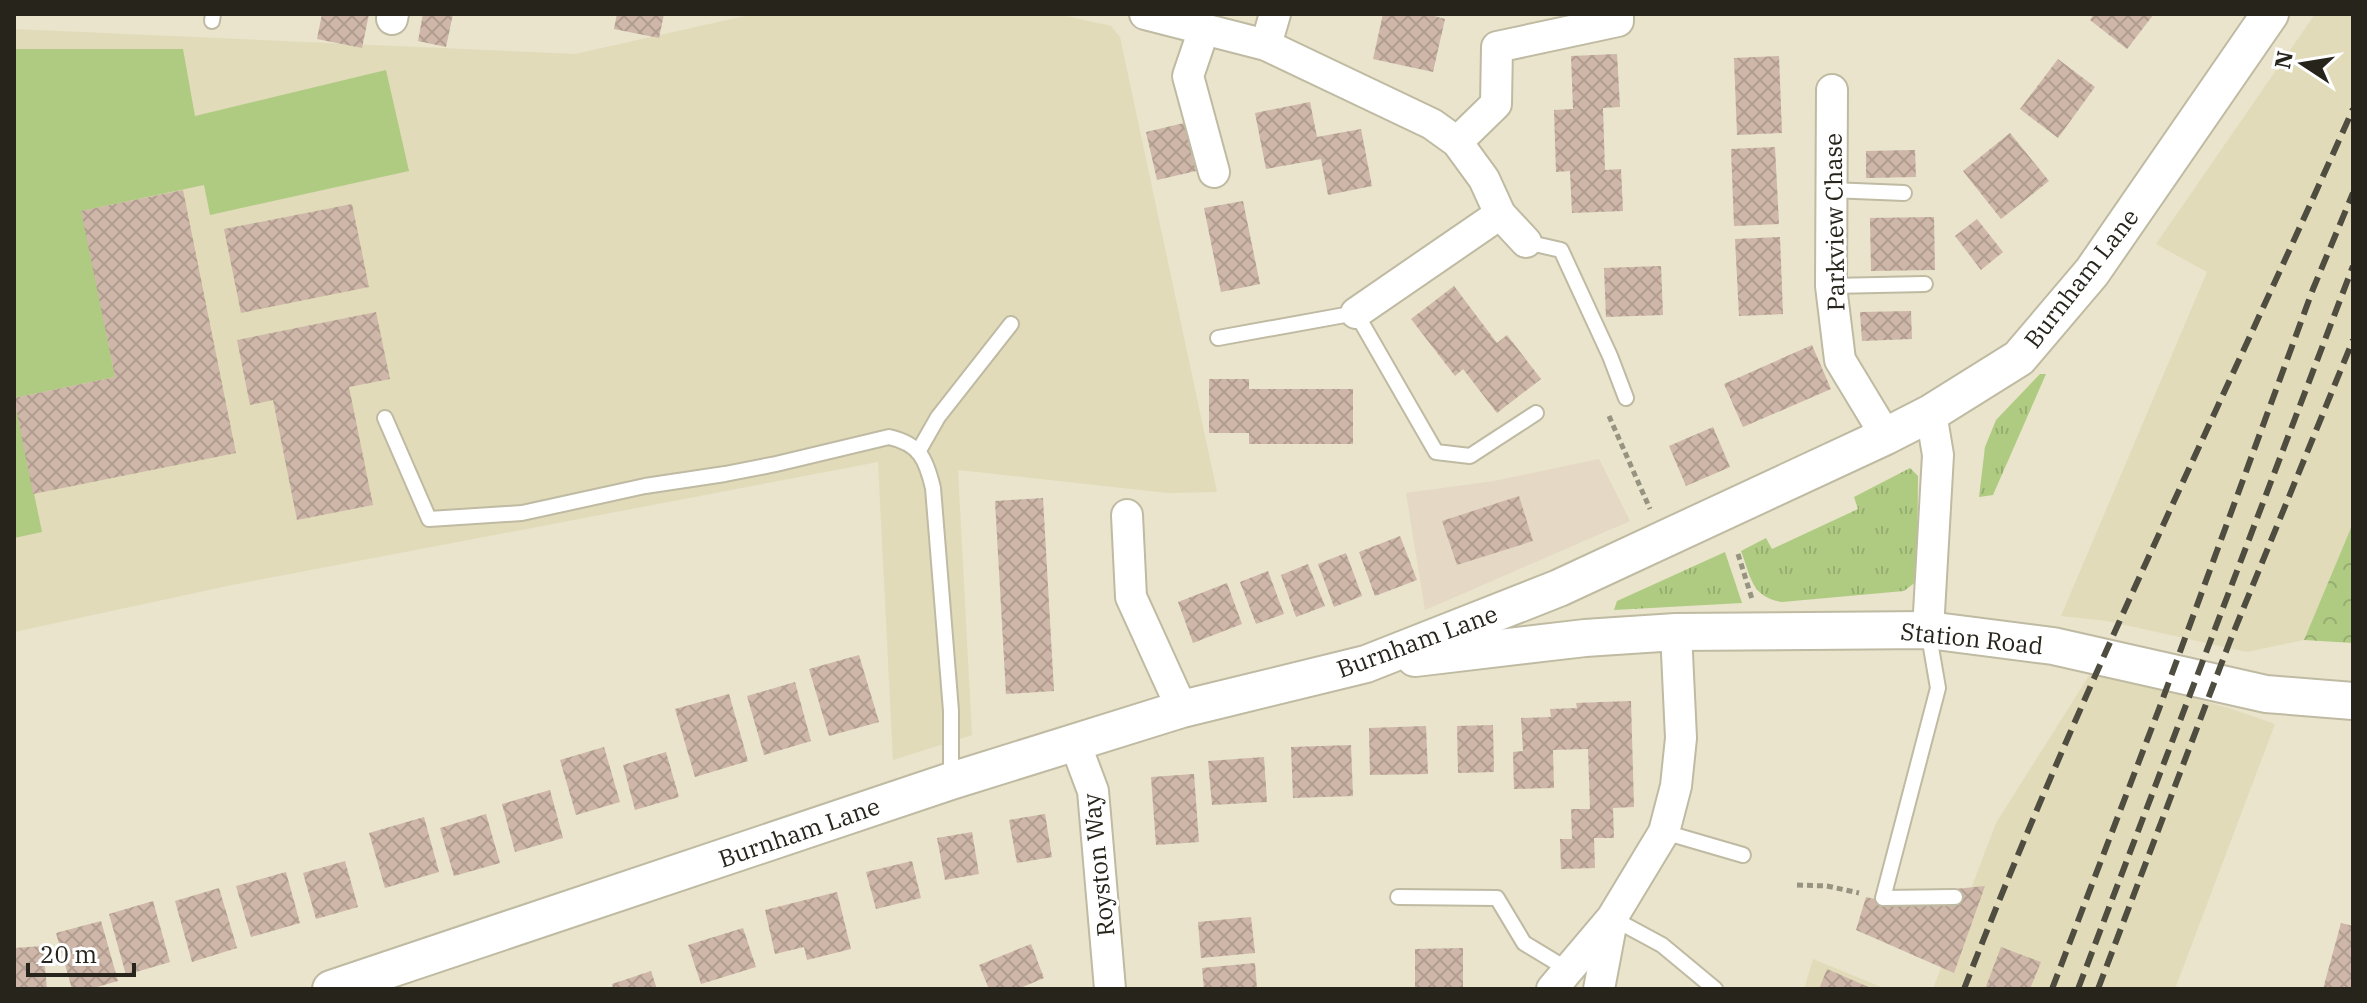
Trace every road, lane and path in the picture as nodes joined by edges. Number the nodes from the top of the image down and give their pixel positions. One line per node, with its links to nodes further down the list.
1 (1145, 14): 5 (street)
2 (1275, 14): 6 (street)
3 (1618, 14): 8 (street)
4 (2270, 14): 21 (street, Burnham Lane)
5 (1204, 29): 6 (street); 9 (street)
6 (1266, 45): 8 (street)
7 (1832, 90): 10 (street, Parkview Chase)
8 (1457, 142): 12 (street)
9 (1214, 172)
10 (1831, 190): 11 (lane); 15 (street, Parkview Chase)
11 (1904, 193)
12 (1500, 214): 13 (street); 16 (street)
13 (1526, 242): 19 (lane)
14 (1925, 284): 15 (lane)
15 (1831, 286): 23 (street, Parkview Chase)
16 (1356, 313): 18 (lane); 20 (lane)
17 (1011, 324): 24 (lane)
18 (1218, 338)
19 (1626, 398)
20 (1536, 413)
21 (1931, 413): 23 (street, Burnham Lane); 27 (street)
22 (385, 418): 24 (lane)
23 (1886, 436): 26 (street, Burnham Lane)
24 (918, 452): 34 (lane)
25 (1127, 515): 32 (street)
26 (1559, 588): 29 (street); 30 (street, Burnham Lane)
27 (1928, 630): 28 (street, Station Road); 31 (street, Station Road); 40 (lane)
28 (1676, 632): 29 (street, Station Road); 35 (street)
29 (1585, 638): 30 (street, Station Road)
30 (1366, 664): 32 (street, Burnham Lane)
31 (2353, 701)
32 (1182, 709): 33 (street, Burnham Lane)
33 (1075, 743): 34 (street, Burnham Lane); 44 (street, Royston Way)
34 (951, 781): 43 (street, Burnham Lane)
35 (1664, 832): 36 (lane); 41 (street)
36 (1743, 855)
37 (1797, 885): 38 (path)
38 (1870, 895)
39 (1398, 897): 42 (lane)
40 (1955, 897)
41 (1612, 918): 42 (street); 45 (street); 46 (lane)
42 (1560, 979)
43 (331, 989)
44 (1110, 989)
45 (1599, 989)
46 (1715, 989)

